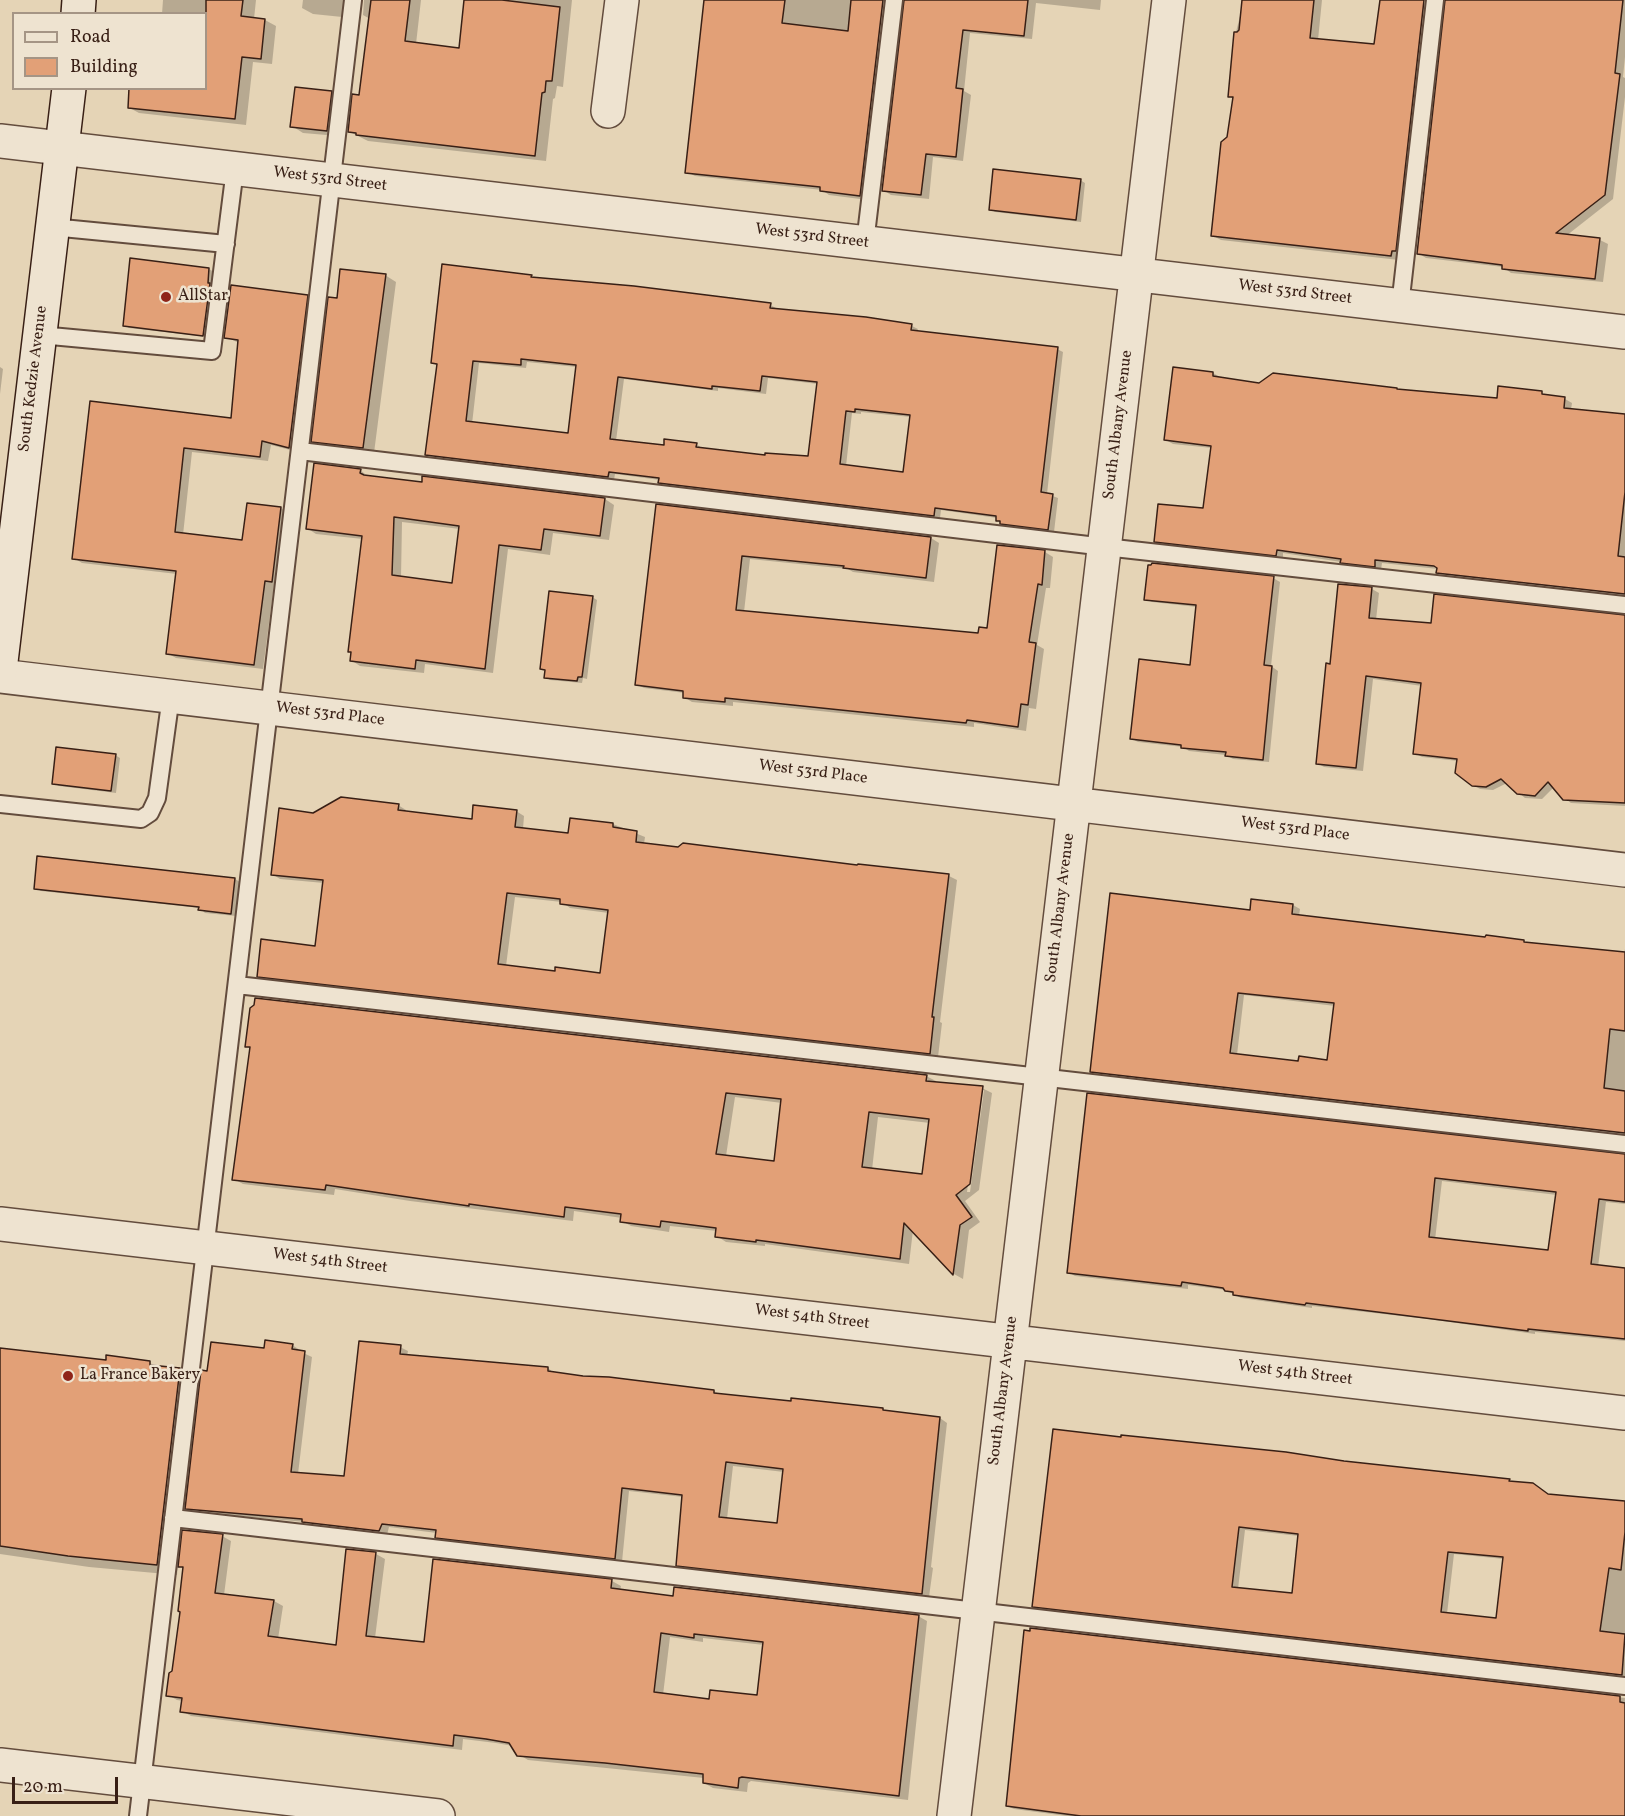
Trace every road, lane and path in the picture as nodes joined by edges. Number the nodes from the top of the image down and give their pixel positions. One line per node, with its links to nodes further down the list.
1 (353, 0): 11 (lane)
2 (622, 0): 7 (street)
3 (894, 0): 13 (lane)
4 (1170, 0): 15 (street, South Albany Avenue)
5 (1435, 0): 16 (lane)
6 (69, 90): 9 (street, South Kedzie Avenue)
7 (608, 111)
8 (0, 141): 9 (street, West 53rd Street)
9 (62, 148): 10 (street, West 53rd Street); 12 (street, South Kedzie Avenue)
10 (235, 169): 11 (street, West 53rd Street); 14 (lane)
11 (332, 180): 13 (street, West 53rd Street); 19 (lane)
12 (52, 227): 14 (lane); 18 (street, South Kedzie Avenue)
13 (866, 243): 15 (street, West 53rd Street)
14 (226, 244): 18 (lane)
15 (1137, 275): 16 (street, West 53rd Street); 20 (street, South Albany Avenue)
16 (1400, 306): 17 (street, West 53rd Street)
17 (1625, 332)
18 (40, 334): 22 (street, South Kedzie Avenue)
19 (300, 451): 20 (lane); 25 (lane)
20 (1105, 547): 21 (lane); 27 (street, South Albany Avenue)
21 (1625, 605)
22 (0, 670)
23 (0, 676): 24 (street, West 53rd Place)
24 (171, 696): 25 (street, West 53rd Place); 26 (lane)
25 (270, 708): 27 (street, West 53rd Place); 29 (lane)
26 (0, 804)
27 (1074, 804): 28 (street, West 53rd Place); 30 (street, South Albany Avenue)
28 (1625, 870)
29 (237, 985): 30 (lane); 33 (lane)
30 (1041, 1077): 31 (lane); 34 (street, South Albany Avenue)
31 (1625, 1144)
32 (0, 1224): 33 (street, West 54th Street)
33 (206, 1248): 34 (street, West 54th Street); 36 (lane)
34 (1010, 1341): 35 (street, West 54th Street); 37 (street, South Albany Avenue)
35 (1625, 1413)
36 (174, 1518): 37 (lane); 40 (lane)
37 (978, 1611): 38 (lane); 43 (street, South Albany Avenue)
38 (1625, 1686)
39 (0, 1765): 40 (street)
40 (143, 1781): 41 (lane); 42 (street)
41 (138, 1816)
42 (438, 1816)
43 (954, 1816)

